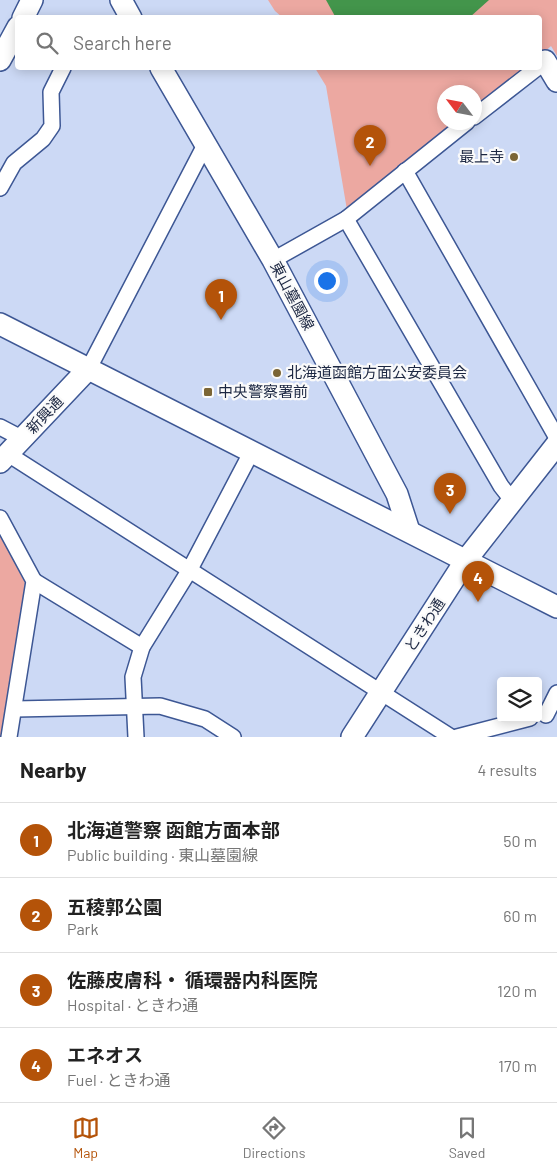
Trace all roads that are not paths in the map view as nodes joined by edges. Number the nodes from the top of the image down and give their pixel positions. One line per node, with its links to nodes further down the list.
1 (32, 0): 3 (street)
2 (121, 0): 4 (street)
3 (24, 15)
4 (129, 15)
5 (15, 32): 6 (street)
6 (0, 60)
7 (542, 66): 11 (street)
8 (62, 70): 16 (street)
9 (162, 70): 14 (street, 東山墓園線)
10 (535, 70): 12 (street)
11 (557, 81)
12 (482, 111)
13 (457, 130): 15 (street)
14 (206, 143): 18 (street, 東山墓園線); 20 (street)
15 (405, 171): 17 (street); 22 (street)
16 (0, 188)
17 (346, 219): 18 (street); 27 (street)
18 (273, 260): 29 (street, 東山墓園線)
19 (0, 324): 20 (street)
20 (89, 368): 23 (street, 新興通); 25 (street)
21 (0, 427): 23 (street)
22 (557, 438)
23 (23, 439): 26 (street, 新興通)
24 (557, 444): 27 (street, ときわ通)
25 (252, 451): 29 (street); 31 (street)
26 (4, 458): 31 (street)
27 (512, 500): 30 (street, ときわ通)
28 (0, 518): 32 (street)
29 (409, 532): 30 (street)
30 (466, 560): 33 (street); 35 (street, ときわ通)
31 (189, 571): 34 (street); 35 (street)
32 (34, 581): 34 (street); 38 (street)
33 (557, 606)
34 (142, 647): 37 (street)
35 (381, 692): 45 (street, ときわ通); 46 (street)
36 (557, 693): 39 (street)
37 (133, 707): 38 (street); 43 (street); 44 (street)
38 (15, 709): 42 (street)
39 (547, 717)
40 (524, 722): 41 (street)
41 (513, 730): 47 (street)
42 (9, 737)
43 (136, 737)
44 (233, 737)
45 (352, 737)
46 (451, 737)
47 (457, 737)

